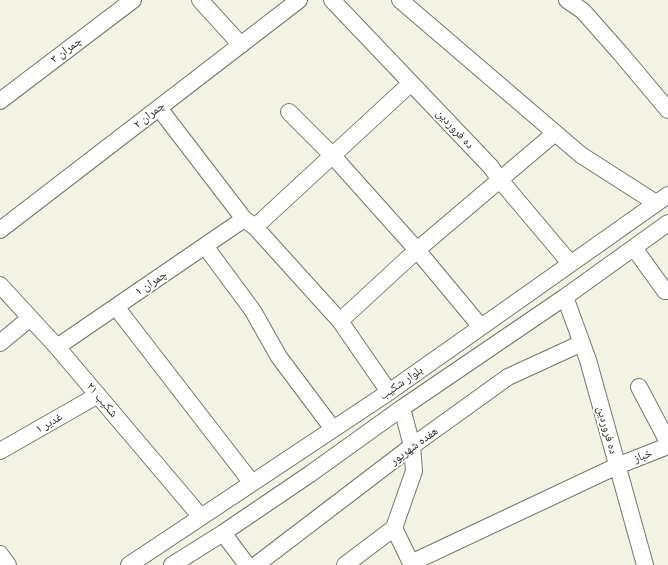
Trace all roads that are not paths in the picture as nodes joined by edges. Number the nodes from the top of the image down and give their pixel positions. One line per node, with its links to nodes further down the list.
1 (133, 0): 9 (street, چمران ۳)
2 (200, 0): 7 (street)
3 (299, 0): 7 (street, چمران ۲)
4 (332, 0): 8 (street, ده فروردین)
5 (400, 0): 13 (street)
6 (567, 0): 11 (street)
7 (241, 45): 10 (street, چمران ۲)
8 (411, 83): 14 (street, چمران ۱); 15 (street, ده فروردین)
9 (0, 101)
10 (159, 108): 17 (street); 19 (street, چمران ۲)
11 (668, 110)
12 (289, 112): 14 (street)
13 (555, 133): 15 (street); 16 (street)
14 (332, 156): 17 (street, چمران ۱); 22 (street)
15 (500, 180): 22 (street); 23 (street, ده فروردین)
16 (662, 199): 23 (street, بلوار شکیب)
17 (249, 223): 20 (street, چمران ۱); 29 (street)
18 (668, 223): 21 (street, بلوار شکیب)
19 (0, 230)
20 (205, 246): 27 (street, چمران ۱); 38 (street)
21 (634, 248): 25 (street); 26 (street, بلوار شکیب)
22 (417, 250): 29 (street); 30 (street)
23 (570, 263): 30 (street, بلوار شکیب)
24 (0, 285): 28 (street, شکیب ۲۱)
25 (668, 291)
26 (565, 296): 32 (street, ده فروردین); 37 (street, بلوار شکیب)
27 (116, 307): 33 (street, چمران ۱); 46 (street)
28 (30, 318): 31 (street); 33 (street, شکیب ۲۱)
29 (340, 321): 35 (street)
30 (481, 327): 35 (street, بلوار شکیب)
31 (0, 343)
32 (582, 343): 40 (street, هفده شهریور); 44 (street, ده فروردین)
33 (57, 347): 36 (street, شکیب ۲۱)
34 (639, 387): 39 (street)
35 (389, 392): 38 (street, بلوار شکیب)
36 (98, 395): 42 (street, غدیر ۱); 47 (street, شکیب ۲۱)
37 (402, 408): 40 (street); 45 (street, بلوار شکیب)
38 (333, 429): 43 (street, بلوار شکیب)
39 (668, 442)
40 (412, 446): 48 (street); 56 (street, هفده شهریور)
41 (668, 446): 44 (street, خباز)
42 (0, 451)
43 (297, 453): 45 (street); 46 (street, بلوار شکیب)
44 (617, 466): 51 (street, خباز); 58 (street, ده فروردین)
45 (310, 474): 49 (street, بلوار شکیب)
46 (252, 483): 47 (street, بلوار شکیب)
47 (201, 517): 53 (street, بلوار شکیب)
48 (394, 528): 51 (street); 57 (street)
49 (223, 533): 54 (street, بلوار شکیب); 55 (street)
50 (0, 554): 52 (street)
51 (412, 564)
52 (8, 565)
53 (129, 565)
54 (172, 565)
55 (247, 565)
56 (256, 565)
57 (345, 565)
58 (645, 565)

